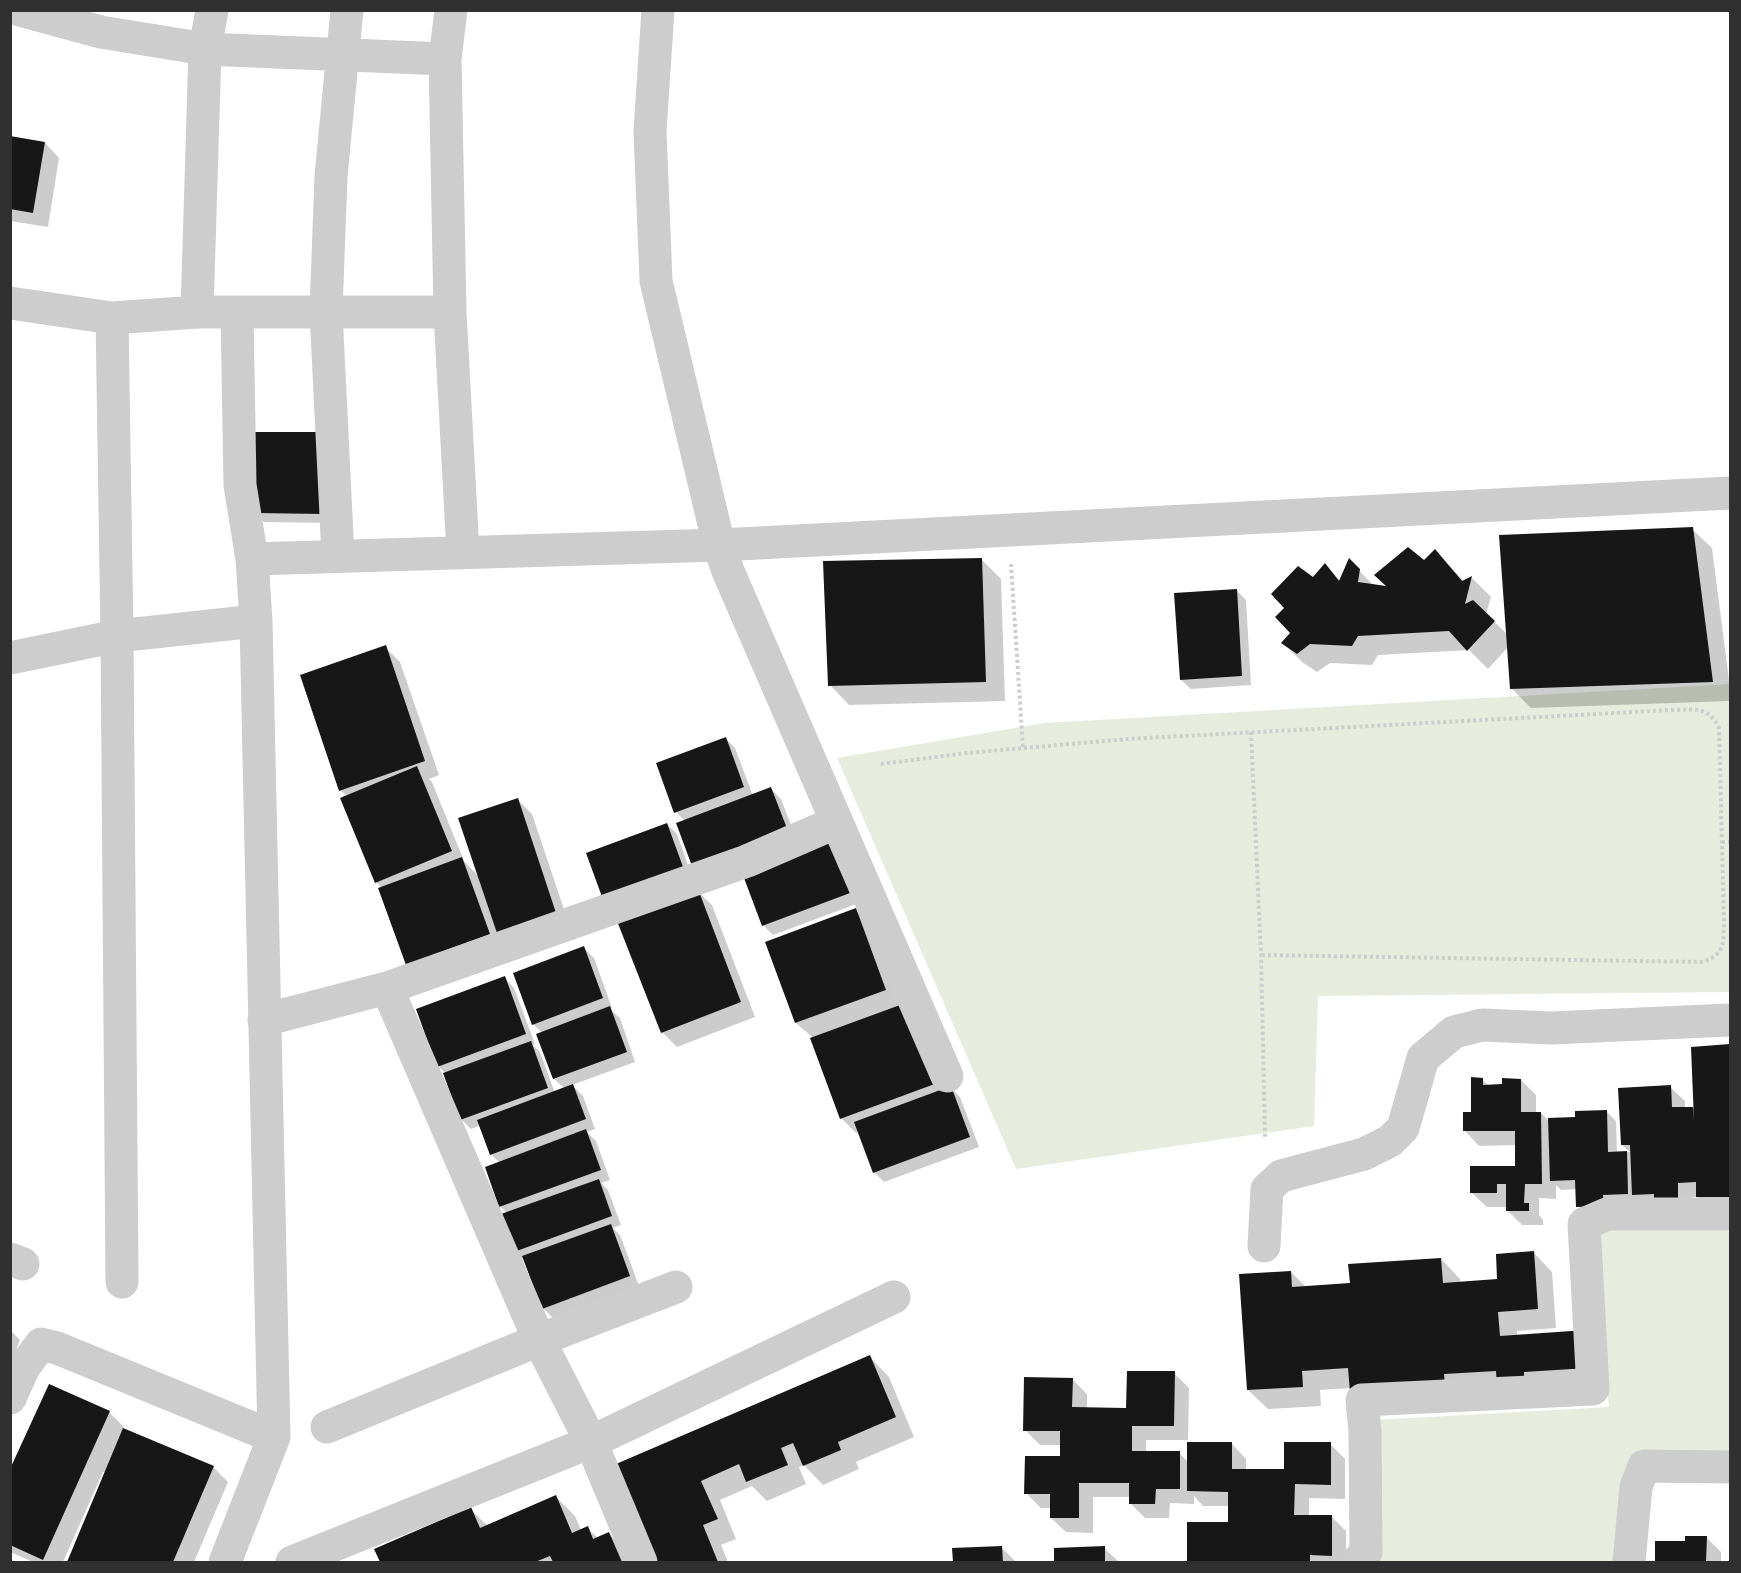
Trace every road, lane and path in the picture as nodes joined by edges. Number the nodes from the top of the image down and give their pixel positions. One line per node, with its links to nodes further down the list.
1 (20, 10): 6 (street)
2 (212, 10): 7 (street)
3 (347, 10): 8 (street)
4 (451, 10): 9 (street)
5 (658, 10): 18 (street)
6 (103, 21): 7 (street)
7 (205, 49): 8 (street); 11 (street)
8 (344, 55): 9 (street); 13 (street)
9 (446, 59): 14 (street)
10 (10, 303): 15 (street)
11 (197, 312): 12 (street); 15 (street)
12 (237, 312): 13 (street); 21 (street)
13 (327, 312): 14 (street); 20 (street)
14 (450, 312): 19 (street)
15 (112, 318): 23 (street)
16 (1731, 492): 17 (street)
17 (1009, 530): 18 (street); 26 (path)
18 (719, 545): 19 (street); 28 (street)
19 (463, 553): 20 (street)
20 (338, 556): 21 (street)
21 (252, 559): 22 (street)
22 (256, 621): 23 (street); 33 (street)
23 (117, 636): 24 (street); 39 (street)
24 (10, 658)
25 (1251, 732): 26 (path); 29 (path); 31 (path)
26 (1023, 748): 27 (path)
27 (881, 765)
28 (837, 822): 32 (street); 35 (street)
29 (1722, 842): 30 (path); 31 (path)
30 (1731, 842)
31 (1260, 956): 36 (path)
32 (387, 988): 33 (street); 42 (street)
33 (264, 1020): 45 (street)
34 (1731, 1020): 38 (street)
35 (947, 1076)
36 (1265, 1137)
37 (1731, 1214): 51 (street)
38 (1264, 1246)
39 (122, 1282)
40 (675, 1287): 42 (street)
41 (894, 1297): 46 (street)
42 (538, 1340): 44 (street); 46 (street)
43 (10, 1398): 45 (street)
44 (327, 1427)
45 (274, 1437): 48 (street)
46 (591, 1442): 49 (street); 50 (street)
47 (1731, 1467): 52 (street)
48 (225, 1563)
49 (292, 1563)
50 (641, 1563)
51 (1357, 1563)
52 (1629, 1563)

